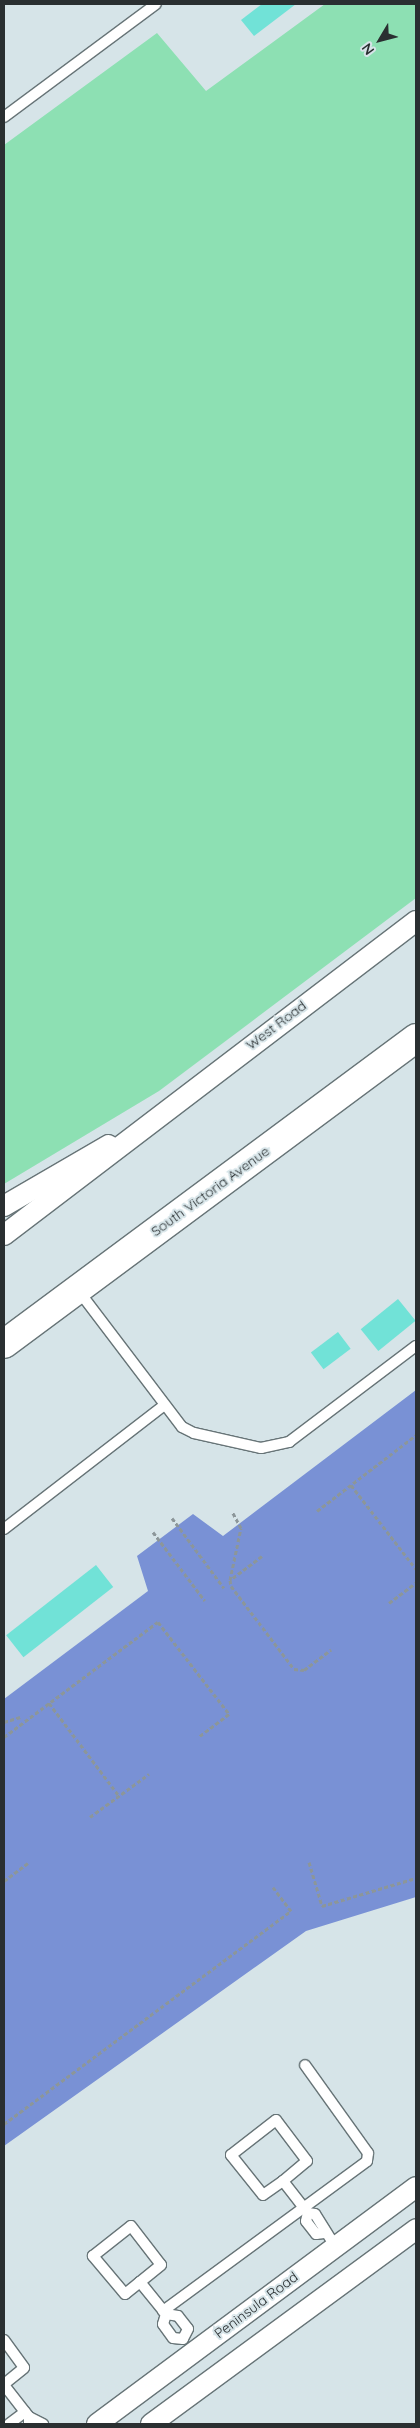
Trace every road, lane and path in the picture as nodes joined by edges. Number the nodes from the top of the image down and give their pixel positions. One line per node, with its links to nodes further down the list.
1 (156, 4): 2 (lane)
2 (4, 117)
3 (416, 921): 5 (street, West Road)
4 (416, 1038): 8 (street, South Victoria Avenue)
5 (138, 1131): 6 (street, West Road); 7 (street, West Road)
6 (4, 1206)
7 (4, 1235)
8 (78, 1289): 9 (street, South Victoria Avenue); 11 (lane)
9 (4, 1344)
10 (416, 1346): 11 (lane)
11 (164, 1406): 17 (lane)
12 (416, 1435): 13 (path)
13 (351, 1485): 15 (path); 20 (path)
14 (232, 1510): 21 (path)
15 (316, 1511)
16 (172, 1518): 23 (path)
17 (4, 1529)
18 (153, 1532): 24 (path)
19 (262, 1556): 21 (path)
20 (416, 1568)
21 (230, 1580): 26 (path)
22 (416, 1583): 25 (path)
23 (224, 1588)
24 (205, 1601)
25 (390, 1603)
26 (331, 1650)
27 (49, 1703): 30 (path); 31 (path); 33 (path)
28 (20, 1717): 29 (path)
29 (4, 1722)
30 (4, 1736)
31 (200, 1737)
32 (149, 1774): 33 (path)
33 (119, 1796): 34 (path)
34 (90, 1817)
35 (310, 1862): 37 (path)
36 (28, 1863): 38 (path)
37 (416, 1878)
38 (4, 1881)
39 (273, 1887): 41 (path)
40 (306, 2065): 44 (lane)
41 (4, 2124)
42 (283, 2180): 42 (lane); 44 (lane)
43 (416, 2187): 46 (street, Peninsula Road)
44 (305, 2210): 46 (lane); 48 (lane)
45 (416, 2229): 51 (street)
46 (329, 2239): 50 (street, Peninsula Road)
47 (140, 2282): 47 (lane); 48 (lane)
48 (165, 2313): 50 (lane); 50 (lane)
49 (4, 2340): 52 (lane)
50 (191, 2347): 51 (street); 56 (street, Peninsula Road)
51 (217, 2376): 57 (street)
52 (4, 2384): 53 (lane)
53 (28, 2418): 54 (lane); 55 (lane)
54 (10, 2424)
55 (43, 2424)
56 (96, 2424)
57 (151, 2424)

